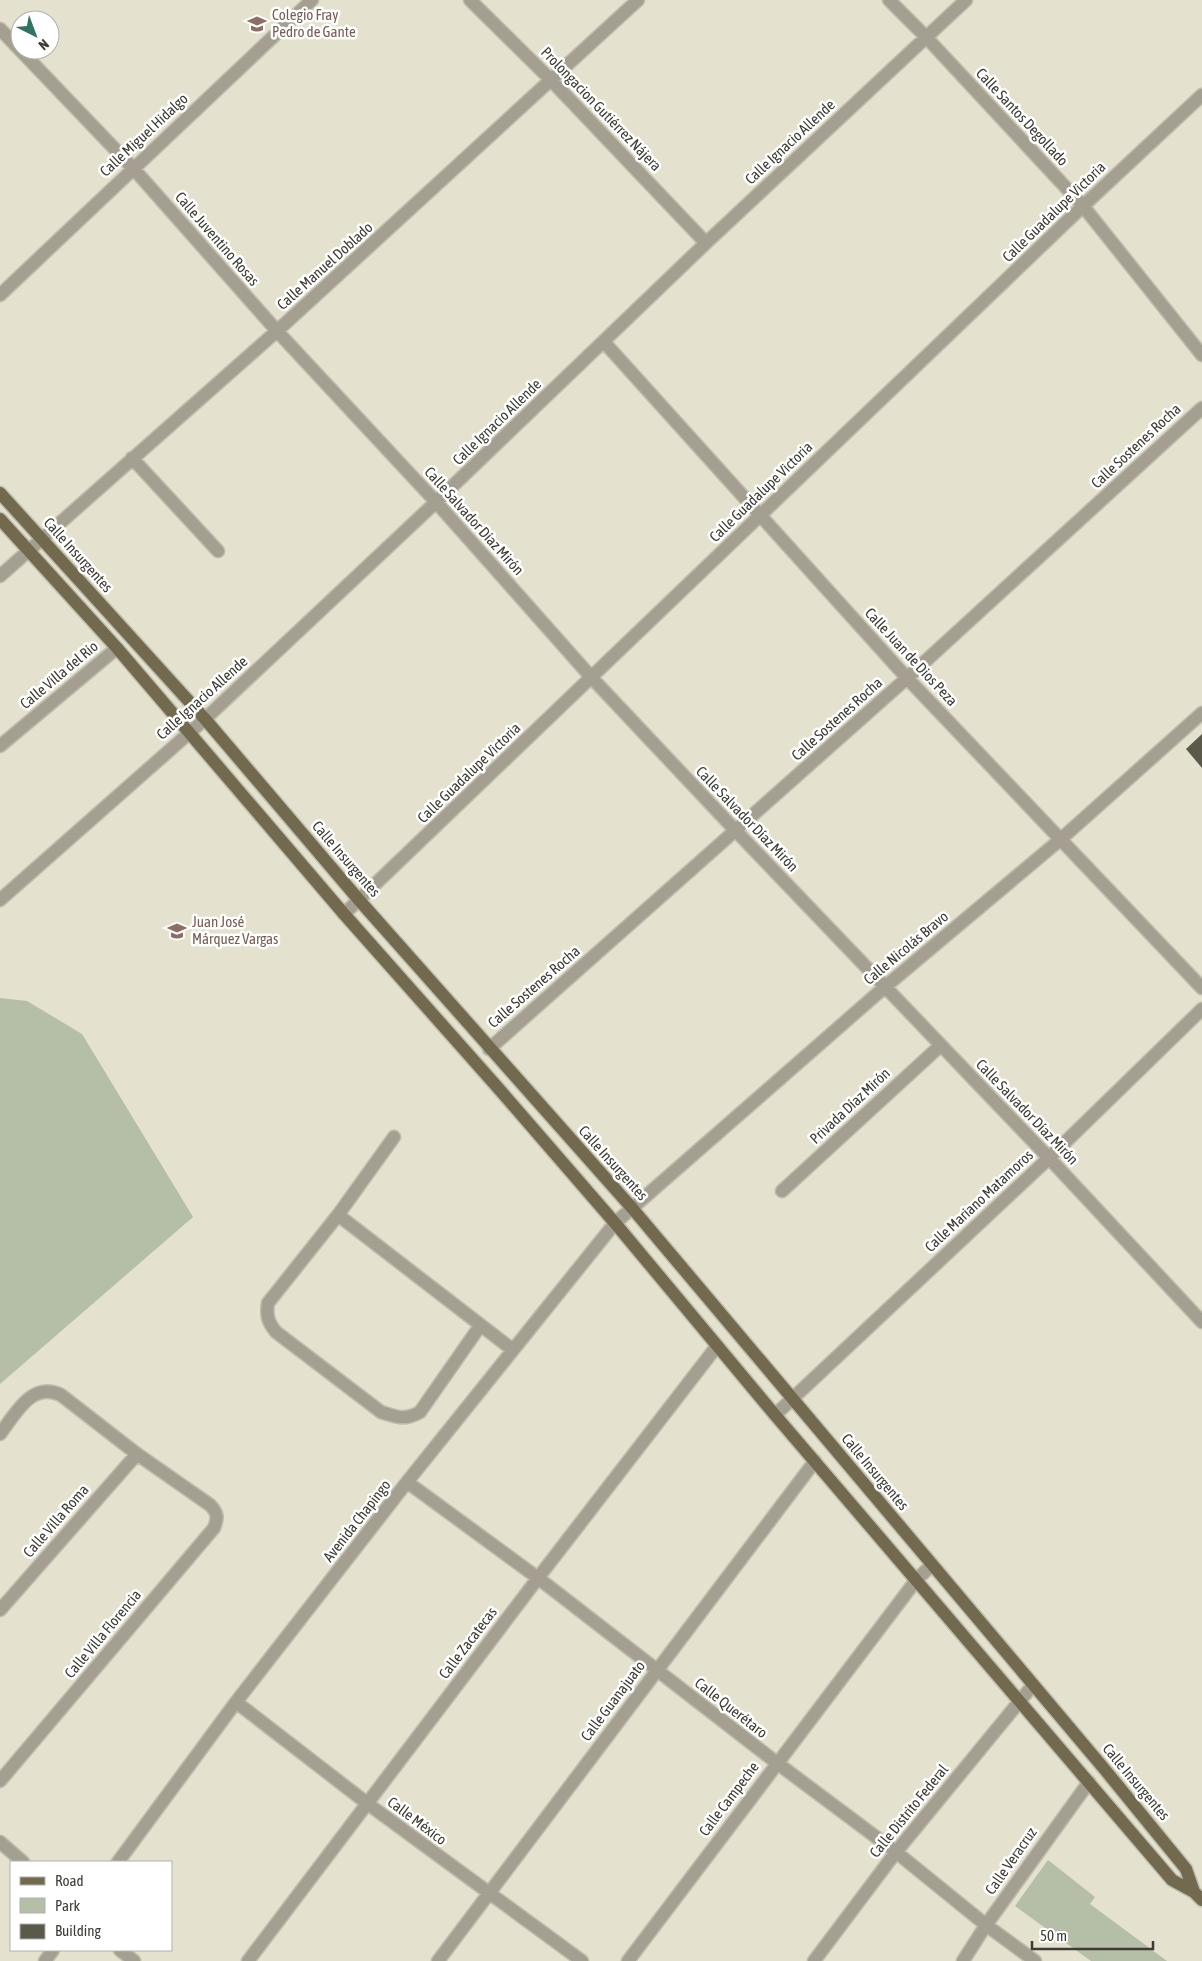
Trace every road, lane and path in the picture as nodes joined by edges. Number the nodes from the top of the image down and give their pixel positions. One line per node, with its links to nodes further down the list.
1 (312, 0): 10 (street, Calle Miguel Hidalgo)
2 (470, 0): 8 (street, Prolongacion Gutiérrez Nájera)
3 (638, 0): 8 (street, Calle Manuel Doblado)
4 (889, 0): 7 (street, Calle Santos Degollado)
5 (966, 0): 7 (street, Calle Ignacio Allende)
6 (0, 29): 10 (street, Calle Juventino Rosas)
7 (926, 38): 11 (street, Calle Santos Degollado); 12 (street, Calle Ignacio Allende)
8 (551, 80): 12 (street, Prolongacion Gutiérrez Nájera); 14 (street, Calle Manuel Doblado)
9 (1202, 95): 11 (street, Calle Guadalupe Victoria)
10 (133, 168): 13 (street, Calle Miguel Hidalgo); 14 (street, Calle Juventino Rosas)
11 (1083, 206): 16 (street, Calle Santos Degollado); 21 (street, Calle Guadalupe Victoria)
12 (706, 243): 15 (street, Calle Ignacio Allende)
13 (0, 295)
14 (277, 331): 18 (street, Calle Manuel Doblado); 20 (street, Calle Salvador Díaz Mirón)
15 (604, 342): 20 (street, Calle Ignacio Allende); 21 (street, Calle Juan de Dios Peza)
16 (1202, 355)
17 (1202, 408): 29 (street, Calle Sostenes Rocha)
18 (132, 458): 23 (street, Calle Manuel Doblado); 25 (street)
19 (0, 493): 23 (main road, Calle Insurgentes)
20 (436, 502): 28 (street, Calle Salvador Díaz Mirón); 31 (street, Calle Ignacio Allende)
21 (760, 517): 28 (street, Calle Guadalupe Victoria); 29 (street, Calle Juan de Dios Peza)
22 (0, 519): 24 (main road)
23 (42, 539): 24 (street, Calle Manuel Doblado); 31 (main road, Calle Insurgentes)
24 (29, 550): 26 (street, Calle Manuel Doblado); 27 (main road)
25 (218, 552)
26 (0, 576)
27 (117, 648): 32 (main road); 33 (street, Calle Villa del Río)
28 (591, 677): 34 (street, Calle Salvador Díaz Mirón); 37 (street, Calle Guadalupe Victoria)
29 (907, 678): 34 (street, Calle Sostenes Rocha); 35 (street, Calle Juan de Dios Peza)
30 (1202, 713): 35 (street, Calle Nicolás Bravo)
31 (205, 719): 32 (street, Calle Ignacio Allende); 37 (main road, Calle Insurgentes)
32 (188, 732): 36 (street, Calle Ignacio Allende); 38 (main road)
33 (0, 746)
34 (736, 831): 39 (street, Calle Salvador Díaz Mirón); 43 (street, Calle Sostenes Rocha)
35 (1061, 839): 39 (street, Calle Nicolás Bravo); 40 (street, Calle Juan de Dios Peza)
36 (0, 900)
37 (359, 900): 38 (street, Calle Guadalupe Victoria); 43 (main road, Calle Insurgentes)
38 (344, 914): 49 (main road)
39 (886, 986): 42 (street, Calle Salvador Díaz Mirón); 47 (street, Calle Nicolás Bravo)
40 (1202, 988)
41 (1202, 1009): 45 (street, Calle Mariano Matamoros)
42 (940, 1046): 45 (street, Calle Salvador Díaz Mirón); 46 (street, Privada Díaz Mirón)
43 (489, 1048): 47 (main road, Calle Insurgentes)
44 (394, 1137): 48 (street)
45 (1049, 1158): 50 (street, Calle Salvador Díaz Mirón); 54 (street, Calle Mariano Matamoros)
46 (782, 1191)
47 (632, 1208): 49 (street, Avenida Chapingo); 54 (main road, Calle Insurgentes)
48 (338, 1215): 51 (street); 51 (street)
49 (615, 1223): 52 (main road); 53 (street, Avenida Chapingo)
50 (1202, 1322)
51 (480, 1326): 53 (street)
52 (717, 1346): 55 (main road); 61 (street, Calle Zacatecas)
53 (513, 1350): 59 (street, Avenida Chapingo)
54 (792, 1400): 55 (street, Calle Mariano Matamoros); 60 (main road, Calle Insurgentes)
55 (775, 1415): 58 (main road)
56 (0, 1434): 57 (street)
57 (137, 1454): 63 (street, Calle Villa Roma); 69 (street, Calle Villa Florencia)
58 (814, 1461): 62 (main road); 64 (street, Calle Guanajuato)
59 (407, 1482): 61 (street, Calle Querétaro); 66 (street, Avenida Chapingo)
60 (932, 1565): 62 (street, Calle Campeche); 65 (main road, Calle Insurgentes)
61 (538, 1578): 64 (street, Calle Querétaro); 71 (street, Calle Zacatecas)
62 (917, 1579): 67 (main road); 68 (street, Calle Campeche)
63 (0, 1610)
64 (657, 1671): 68 (street, Calle Querétaro); 76 (street, Calle Guanajuato)
65 (1033, 1685): 67 (street, Calle Distrito Federal); 77 (main road, Calle Insurgentes)
66 (236, 1702): 71 (street, Calle México); 75 (street, Avenida Chapingo)
67 (1019, 1702): 70 (main road); 73 (street, Calle Distrito Federal)
68 (777, 1763): 73 (street, Calle Querétaro); 84 (street, Calle Campeche)
69 (0, 1781)
70 (1089, 1782): 77 (main road); 78 (street, Calle Veracruz)
71 (368, 1804): 76 (street, Calle México); 81 (street, Calle Zacatecas)
72 (0, 1842): 74 (street)
73 (896, 1852): 78 (street, Calle Querétaro); 85 (street, Calle Distrito Federal)
74 (22, 1861)
75 (119, 1861)
76 (488, 1894): 82 (street, Calle Guanajuato); 83 (street, Calle México)
77 (1198, 1896)
78 (986, 1925): 86 (street, Calle Veracruz); 87 (street, Calle Querétaro)
79 (121, 1951): 80 (street)
80 (134, 1961)
81 (248, 1961)
82 (438, 1961)
83 (582, 1961)
84 (628, 1961)
85 (814, 1961)
86 (963, 1961)
87 (1035, 1961)

